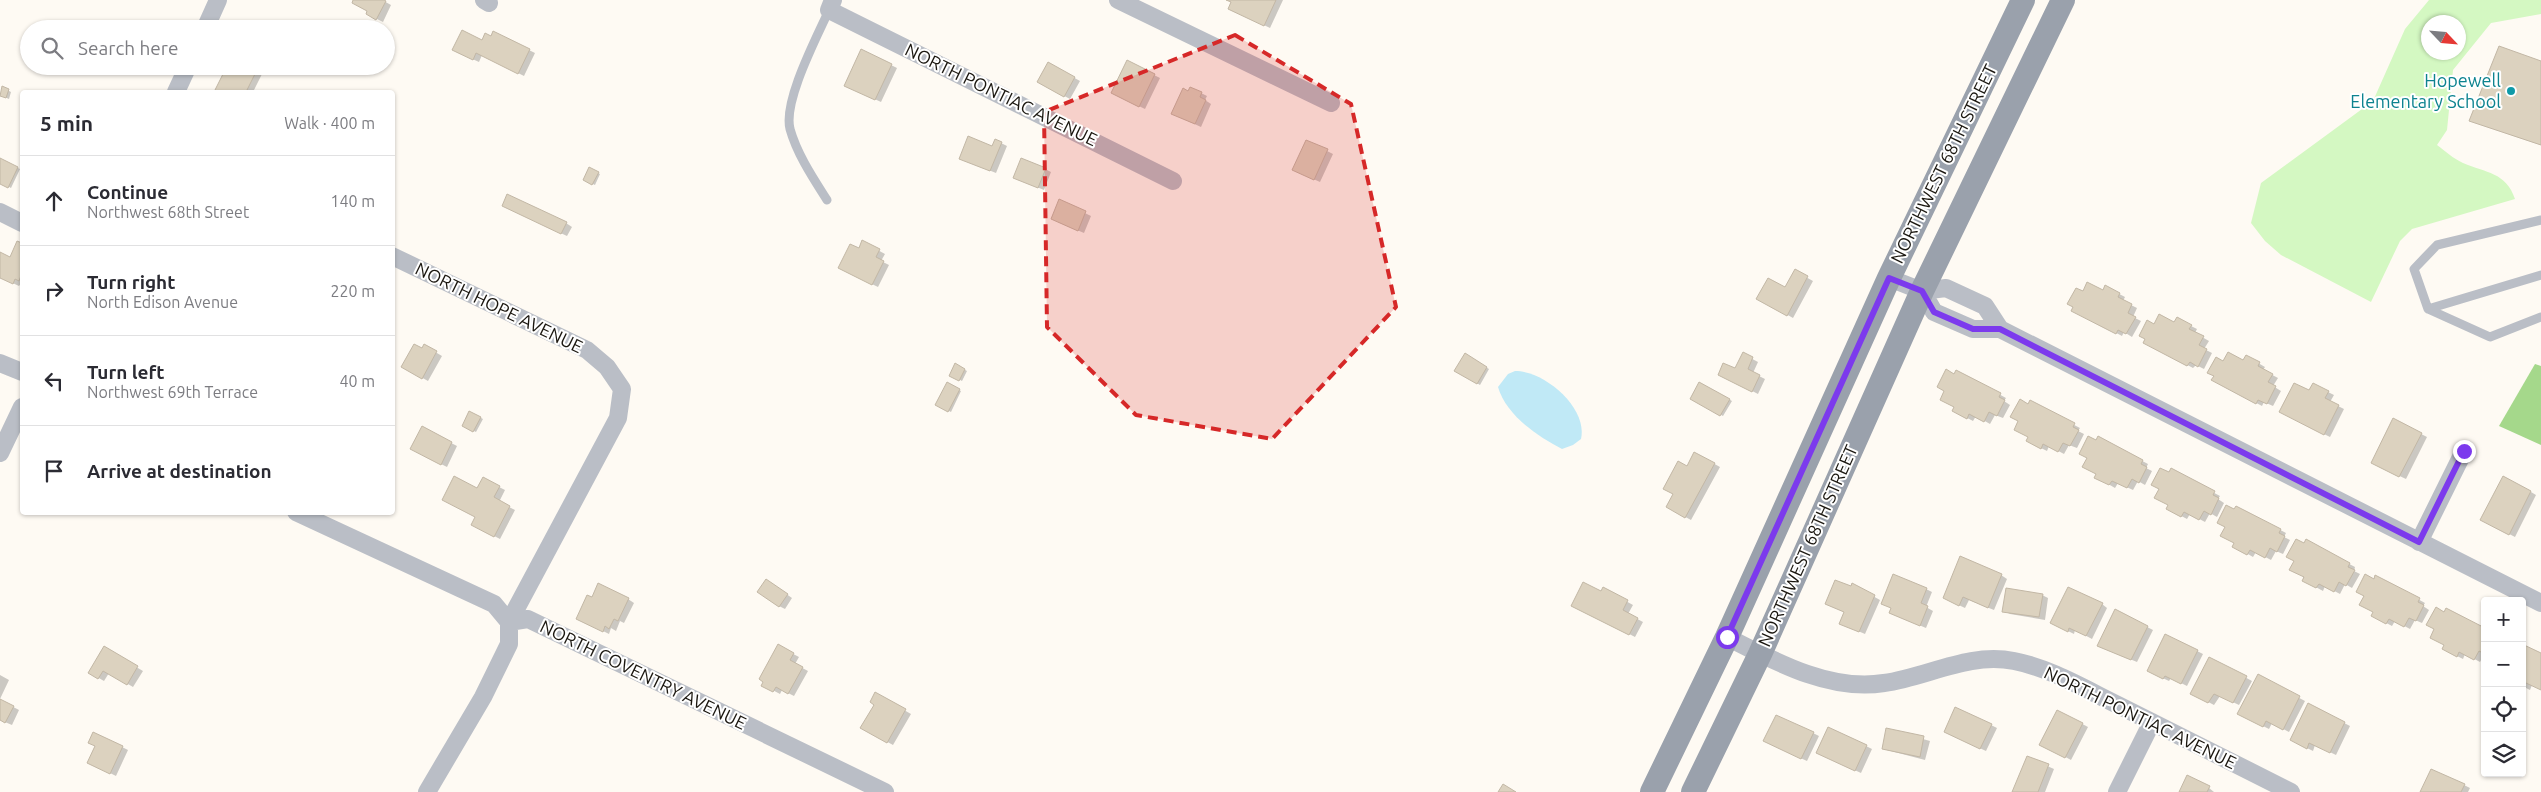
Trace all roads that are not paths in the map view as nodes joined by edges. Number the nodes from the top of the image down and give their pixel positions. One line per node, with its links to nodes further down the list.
1 (218, 0): 6 (street)
2 (1118, 0): 9 (street)
3 (2023, 0): 17 (main road, NORTHWEST 68TH STREET)
4 (2063, 0): 18 (main road, NORTHWEST 68TH STREET)
5 (831, 5): 10 (street, NORTH PONTIAC AVENUE); 11 (lane)
6 (209, 20)
7 (184, 75): 8 (street)
8 (177, 90)
9 (1331, 103)
10 (1173, 181)
11 (827, 200)
12 (0, 212): 14 (street)
13 (2541, 220): 19 (lane)
14 (20, 222)
15 (395, 257): 30 (street, NORTH HOPE AVENUE)
16 (2541, 275): 19 (lane)
17 (1889, 278): 18 (street); 31 (main road, NORTHWEST 68TH STREET)
18 (1922, 291): 21 (street); 21 (street); 32 (main road, NORTHWEST 68TH STREET)
19 (2428, 309): 20 (lane)
20 (2541, 317)
21 (2000, 329): 28 (street)
22 (0, 362): 23 (street)
23 (20, 371)
24 (20, 410): 26 (street)
25 (2464, 451): 28 (street)
26 (0, 453)
27 (302, 515): 30 (street)
28 (2419, 542): 29 (street)
29 (2541, 603)
30 (509, 622): 34 (street); 35 (street, NORTH COVENTRY AVENUE)
31 (1727, 637): 32 (street, NORTH PONTIAC AVENUE); 36 (main road, NORTHWEST 68TH STREET)
32 (1760, 654): 33 (street, NORTH PONTIAC AVENUE); 37 (main road, NORTHWEST 68TH STREET)
33 (2152, 722): 38 (street); 39 (street, NORTH PONTIAC AVENUE)
34 (426, 792)
35 (885, 792)
36 (1652, 792)
37 (1693, 792)
38 (2116, 792)
39 (2291, 792)

